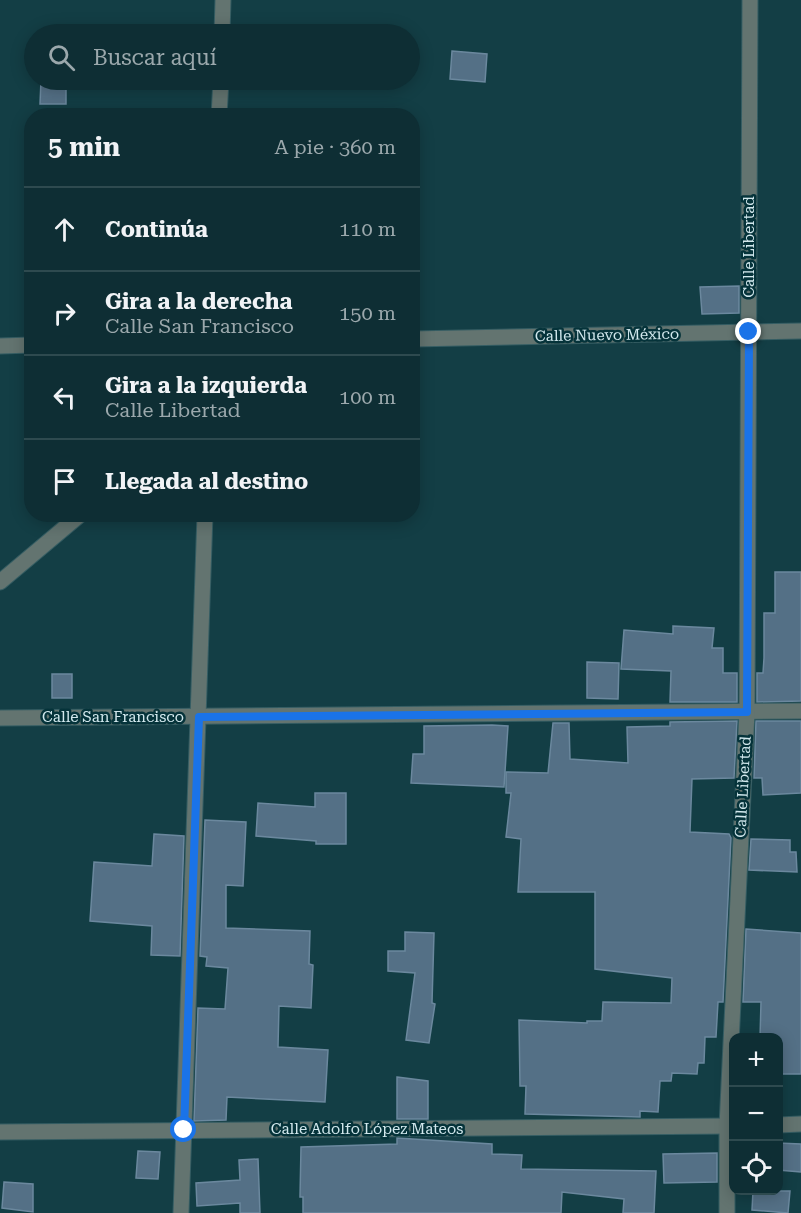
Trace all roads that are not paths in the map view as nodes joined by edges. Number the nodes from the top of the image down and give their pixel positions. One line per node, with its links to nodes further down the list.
1 (223, 0): 3 (street)
2 (750, 0): 7 (street, Calle Libertad)
3 (222, 24)
4 (220, 90): 5 (street)
5 (219, 108)
6 (801, 331): 7 (street, Calle Nuevo México)
7 (749, 332): 8 (street, Calle Nuevo México); 15 (street, Calle Libertad)
8 (420, 339)
9 (24, 345): 10 (street)
10 (0, 346)
11 (71, 522): 13 (street)
12 (206, 522): 16 (street)
13 (0, 582)
14 (801, 711): 15 (street, Calle San Francisco)
15 (747, 712): 16 (street, Calle San Francisco); 18 (street, Calle Libertad)
16 (199, 717): 17 (street, Calle San Francisco); 22 (street)
17 (0, 718)
18 (732, 1087)
19 (801, 1124): 20 (street)
20 (783, 1125)
21 (729, 1126): 22 (street, Calle Adolfo López Mateos)
22 (184, 1130): 23 (street, Calle Adolfo López Mateos); 25 (street)
23 (0, 1131)
24 (729, 1141): 26 (street, Calle Libertad)
25 (181, 1213)
26 (727, 1213)

